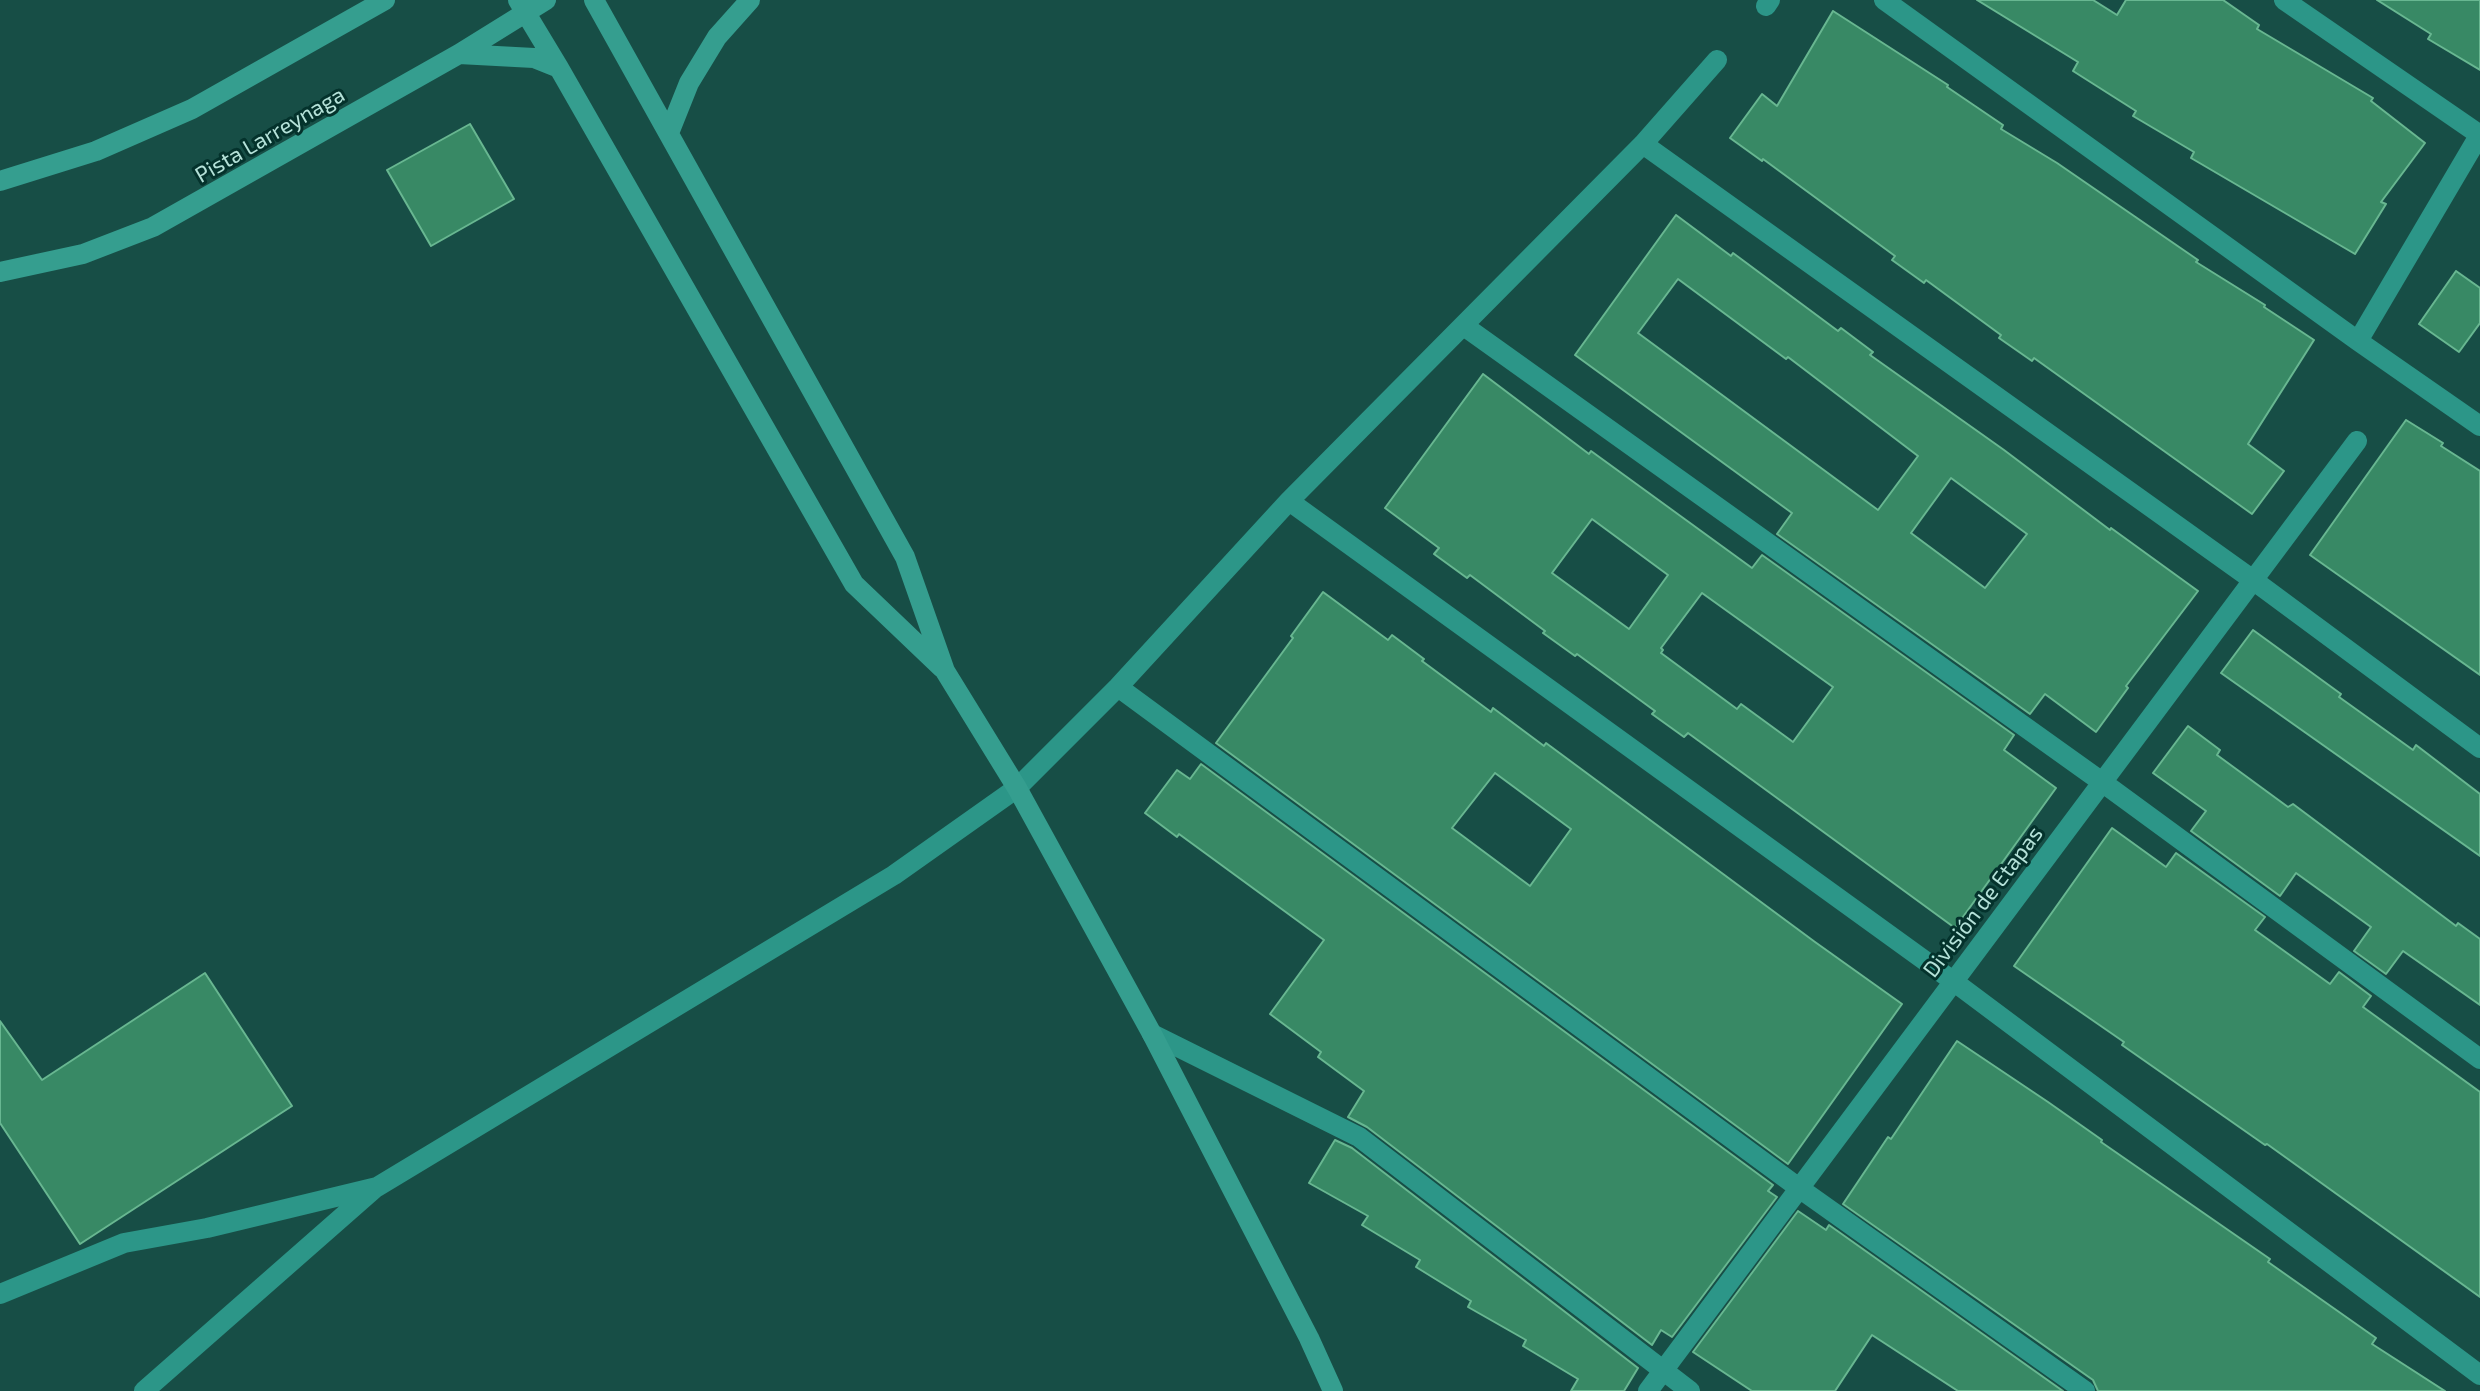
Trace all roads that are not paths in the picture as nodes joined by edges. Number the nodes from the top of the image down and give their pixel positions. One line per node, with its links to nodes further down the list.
1 (385, 0): 14 (main road)
2 (546, 0): 7 (main road, Pista Larreynaga)
3 (594, 0): 11 (main road)
4 (750, 0): 11 (main road)
5 (1884, 0): 17 (street)
6 (2284, 0): 12 (street)
7 (522, 6): 8 (main road, Pista Larreynaga); 10 (main road)
8 (459, 54): 10 (main road); 15 (main road, Pista Larreynaga)
9 (1717, 60): 13 (street)
10 (559, 68): 22 (main road)
11 (669, 133): 22 (main road)
12 (2480, 135): 17 (street)
13 (1643, 144): 16 (street); 21 (street)
14 (0, 181)
15 (0, 272)
16 (1464, 326): 20 (street); 25 (street)
17 (2358, 341): 18 (street)
18 (2480, 426)
19 (2357, 441): 21 (street, División de Etapas)
20 (1289, 501): 23 (street); 27 (street)
21 (2253, 580): 24 (street); 25 (street, División de Etapas)
22 (945, 671): 26 (main road)
23 (1118, 687): 26 (street); 31 (street)
24 (2480, 748)
25 (2102, 782): 27 (street, División de Etapas); 29 (street)
26 (1017, 788): 28 (main road); 30 (street)
27 (1953, 981): 31 (street, División de Etapas); 34 (street)
28 (1152, 1034): 33 (street); 36 (main road)
29 (2480, 1059)
30 (377, 1187): 32 (street); 35 (street)
31 (1799, 1188): 33 (street, División de Etapas); 39 (street)
32 (0, 1294)
33 (1663, 1371): 37 (street, División de Etapas); 38 (street)
34 (2480, 1375)
35 (144, 1391)
36 (1333, 1391)
37 (1648, 1391)
38 (1690, 1391)
39 (2085, 1391)

